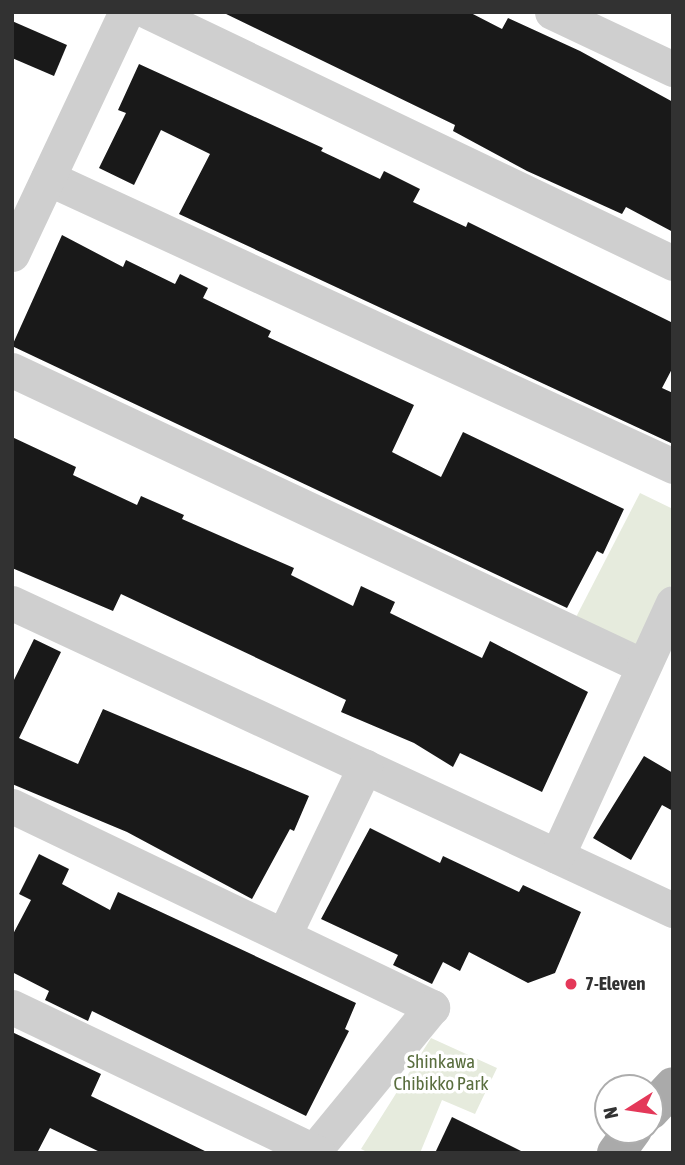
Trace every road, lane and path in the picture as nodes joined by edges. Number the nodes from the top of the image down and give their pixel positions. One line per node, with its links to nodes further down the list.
1 (552, 12): 3 (street)
2 (125, 15): 4 (street); 6 (street)
3 (673, 69)
4 (48, 178): 5 (street); 8 (street)
5 (12, 254)
6 (673, 263)
7 (12, 370): 11 (street)
8 (673, 466)
9 (12, 603): 12 (street)
10 (673, 603): 11 (street)
11 (643, 666): 14 (street)
12 (365, 767): 14 (street); 16 (street)
13 (12, 806): 16 (street)
14 (557, 856): 15 (street)
15 (673, 910)
16 (284, 935): 18 (street)
17 (12, 1007): 18 (street)
18 (315, 1152)

